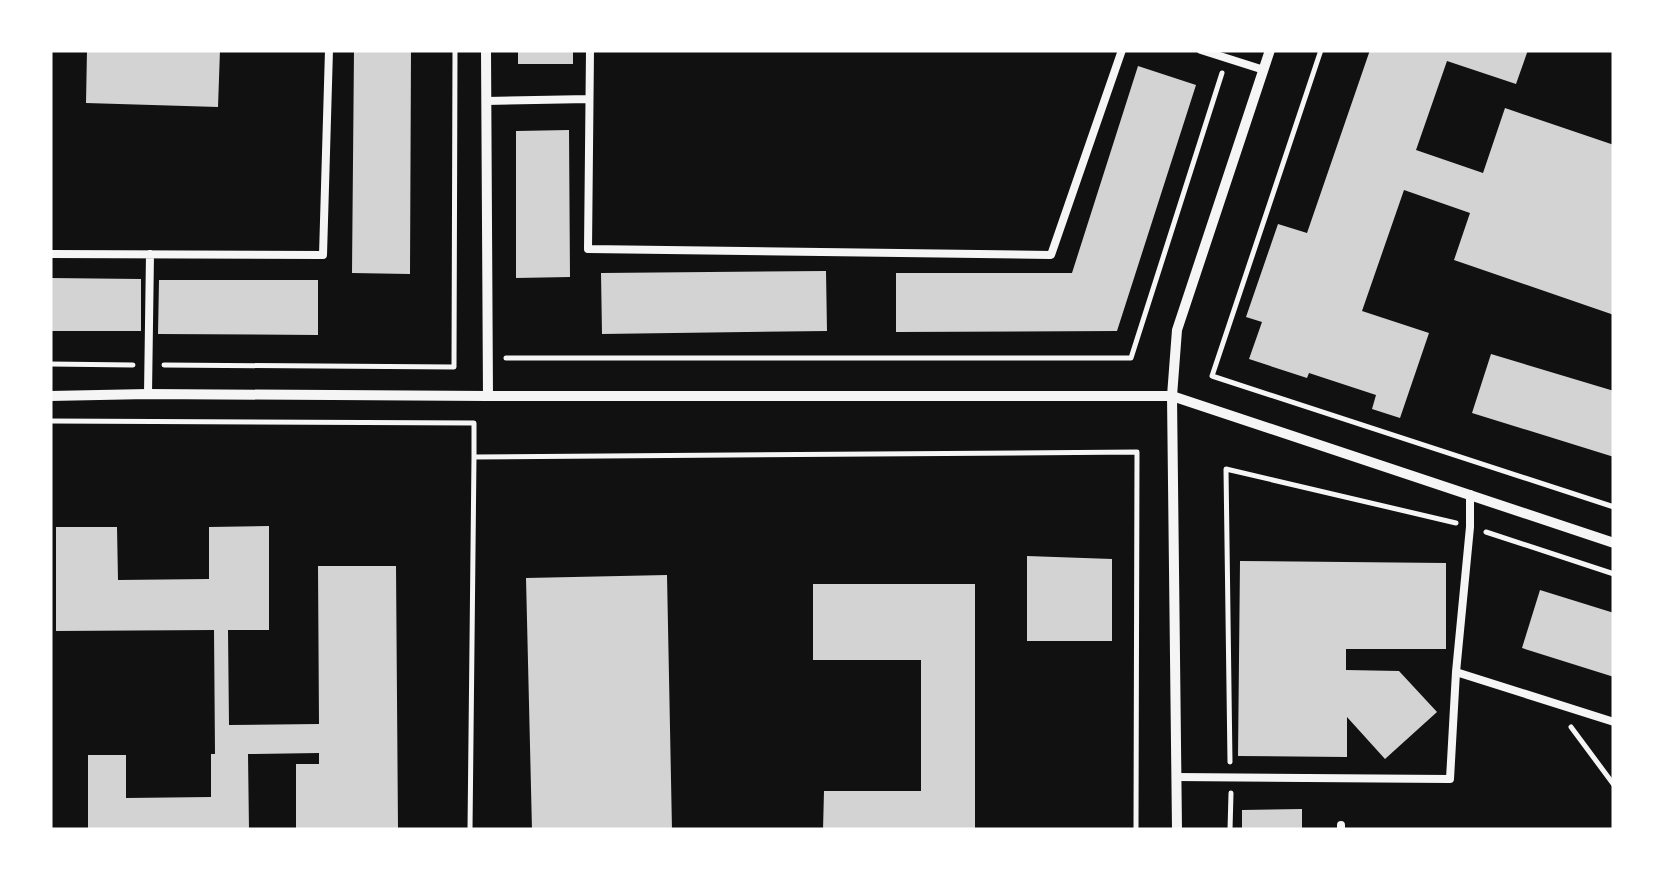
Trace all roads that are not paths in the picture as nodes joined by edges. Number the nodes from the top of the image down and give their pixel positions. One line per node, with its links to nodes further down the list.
1 (328, 50): 11 (lane)
2 (486, 50): 9 (street)
3 (590, 50): 8 (lane)
4 (1122, 50): 8 (lane)
5 (1201, 50): 7 (lane)
6 (1270, 50): 7 (street)
7 (1264, 70): 15 (street)
8 (589, 99): 9 (lane)
9 (486, 101): 14 (street)
10 (50, 254): 11 (lane)
11 (150, 254): 12 (lane)
12 (148, 394): 13 (street); 14 (street)
13 (50, 396)
14 (488, 396): 15 (street)
15 (1172, 396): 16 (street); 20 (street)
16 (1470, 494): 17 (street); 18 (lane)
17 (1614, 544)
18 (1456, 672): 19 (lane); 20 (lane)
19 (1614, 722)
20 (1176, 777): 21 (street)
21 (1177, 830)

